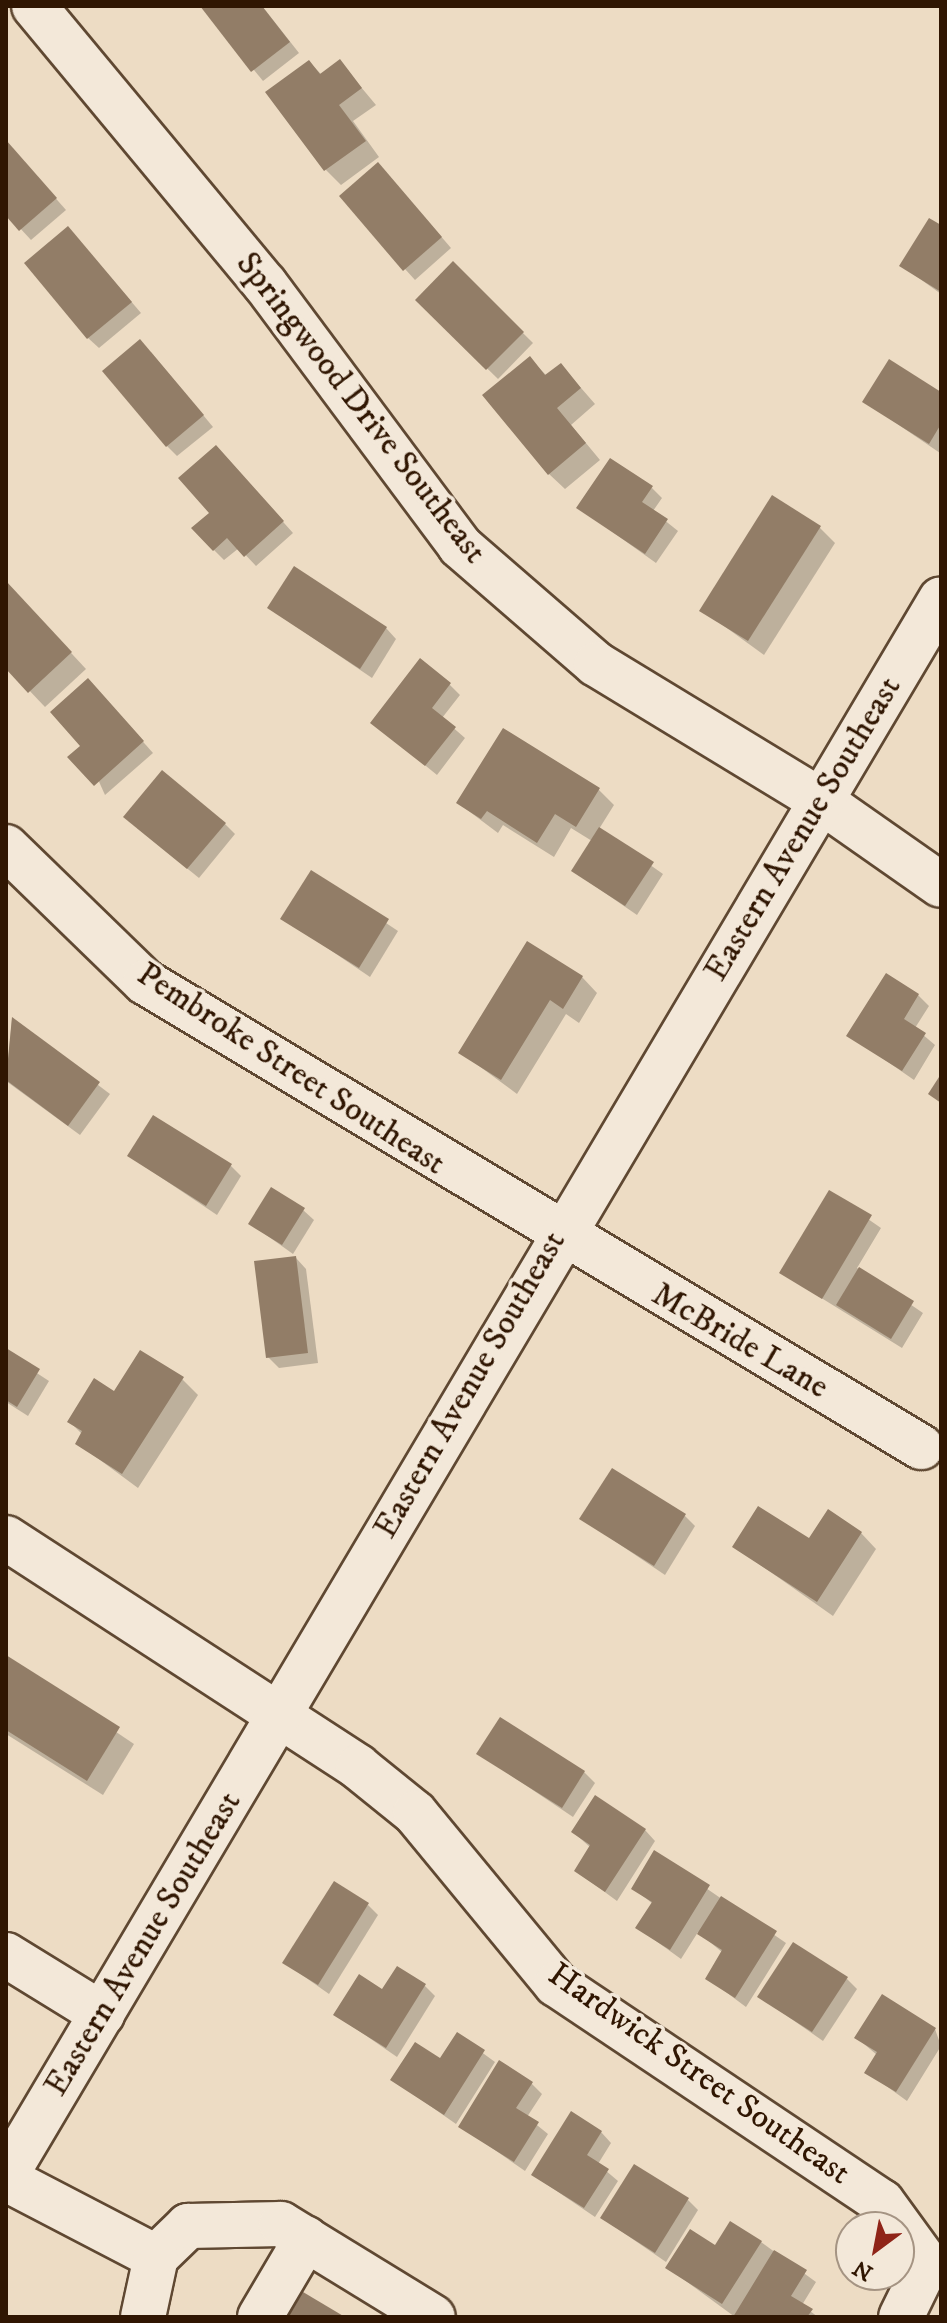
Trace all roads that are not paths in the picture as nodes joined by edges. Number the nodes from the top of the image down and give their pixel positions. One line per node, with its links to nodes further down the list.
1 (34, 6): 3 (street, Springwood Drive Southeast)
2 (941, 599): 3 (street, Eastern Avenue Southeast)
3 (821, 801): 5 (street, Springwood Drive Southeast); 6 (street, Eastern Avenue Southeast)
4 (6, 847): 6 (street, Pembroke Street Southeast)
5 (941, 885)
6 (558, 1235): 7 (street, McBride Lane); 9 (street, Eastern Avenue Southeast)
7 (921, 1447)
8 (6, 1538): 9 (street, Hardwick Street Southeast)
9 (279, 1710): 11 (street, Eastern Avenue Southeast); 18 (street, Hardwick Street Southeast)
10 (6, 1955): 11 (street)
11 (102, 2014): 12 (street, Eastern Avenue Southeast)
12 (6, 2177): 14 (street)
13 (306, 2239): 14 (street); 16 (street); 17 (street)
14 (156, 2257): 15 (street)
15 (143, 2317)
16 (260, 2317)
17 (433, 2317)
18 (901, 2317)

